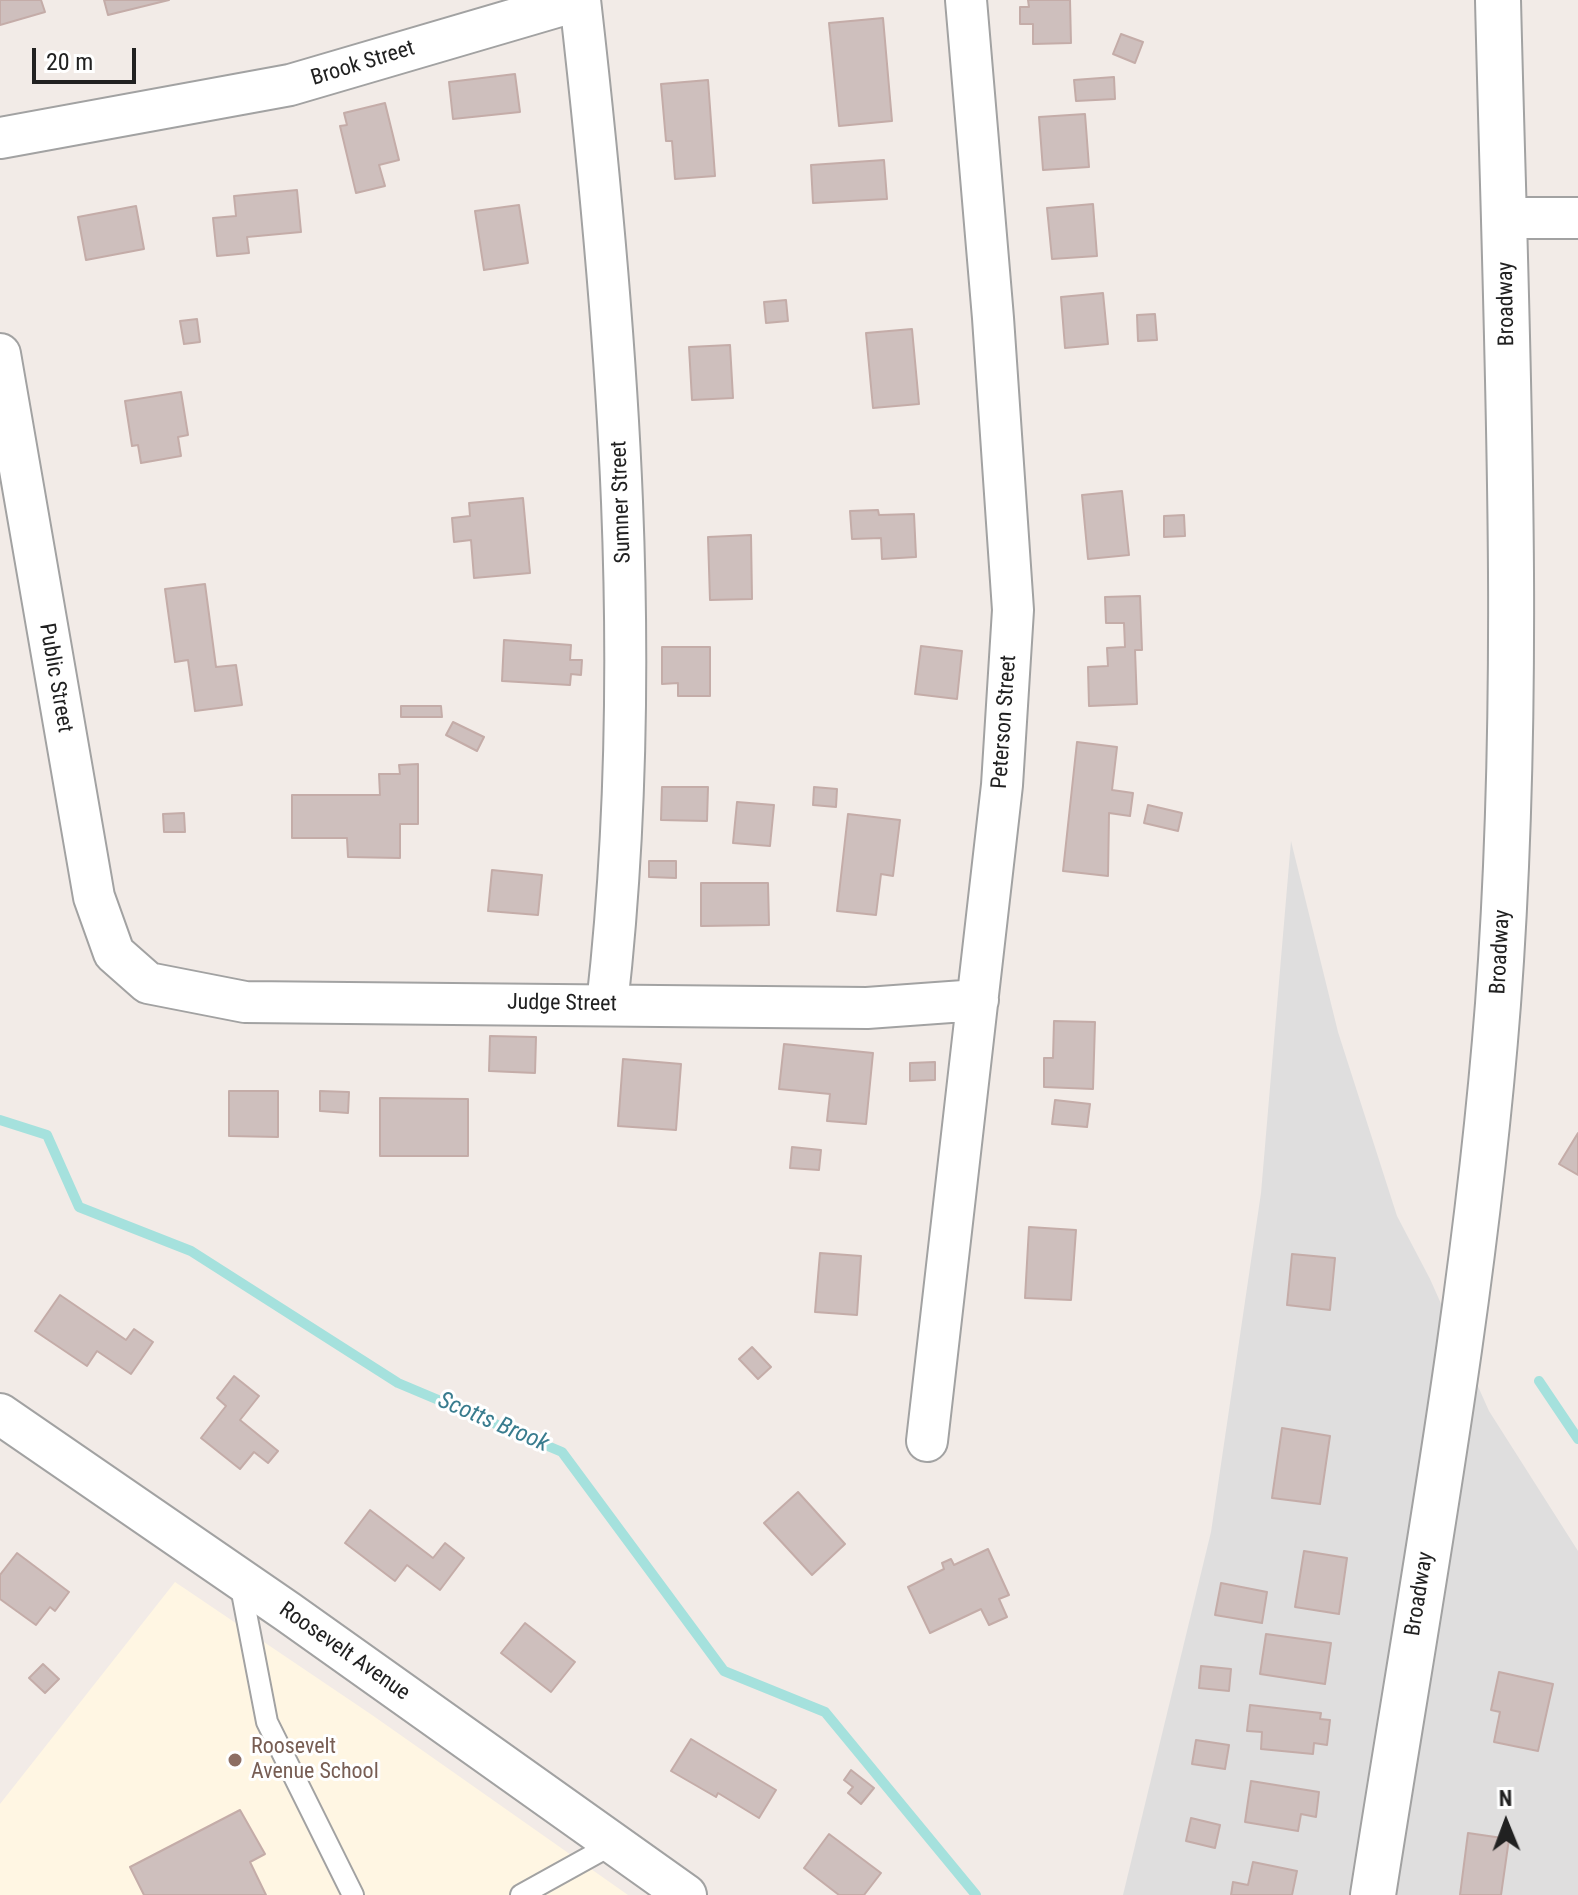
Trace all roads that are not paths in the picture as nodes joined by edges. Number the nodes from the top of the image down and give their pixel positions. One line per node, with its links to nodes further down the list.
1 (580, 0): 4 (street, Brook Street); 10 (street, Sumner Street)
2 (966, 0): 9 (street, Peterson Street)
3 (1498, 0): 5 (street, Broadway)
4 (0, 138)
5 (1505, 218): 6 (street); 18 (street, Broadway)
6 (1578, 218)
7 (0, 354): 8 (street, Public Street)
8 (148, 983): 10 (street, Judge Street)
9 (978, 1000): 10 (street, Judge Street); 12 (street, Peterson Street)
10 (607, 1005)
11 (0, 1415): 13 (street, Roosevelt Avenue)
12 (927, 1441)
13 (239, 1578): 14 (street, Roosevelt Avenue); 15 (lane)
14 (613, 1844): 16 (lane); 17 (street, Roosevelt Avenue)
15 (353, 1895)
16 (521, 1895)
17 (686, 1895)
18 (1373, 1895)

